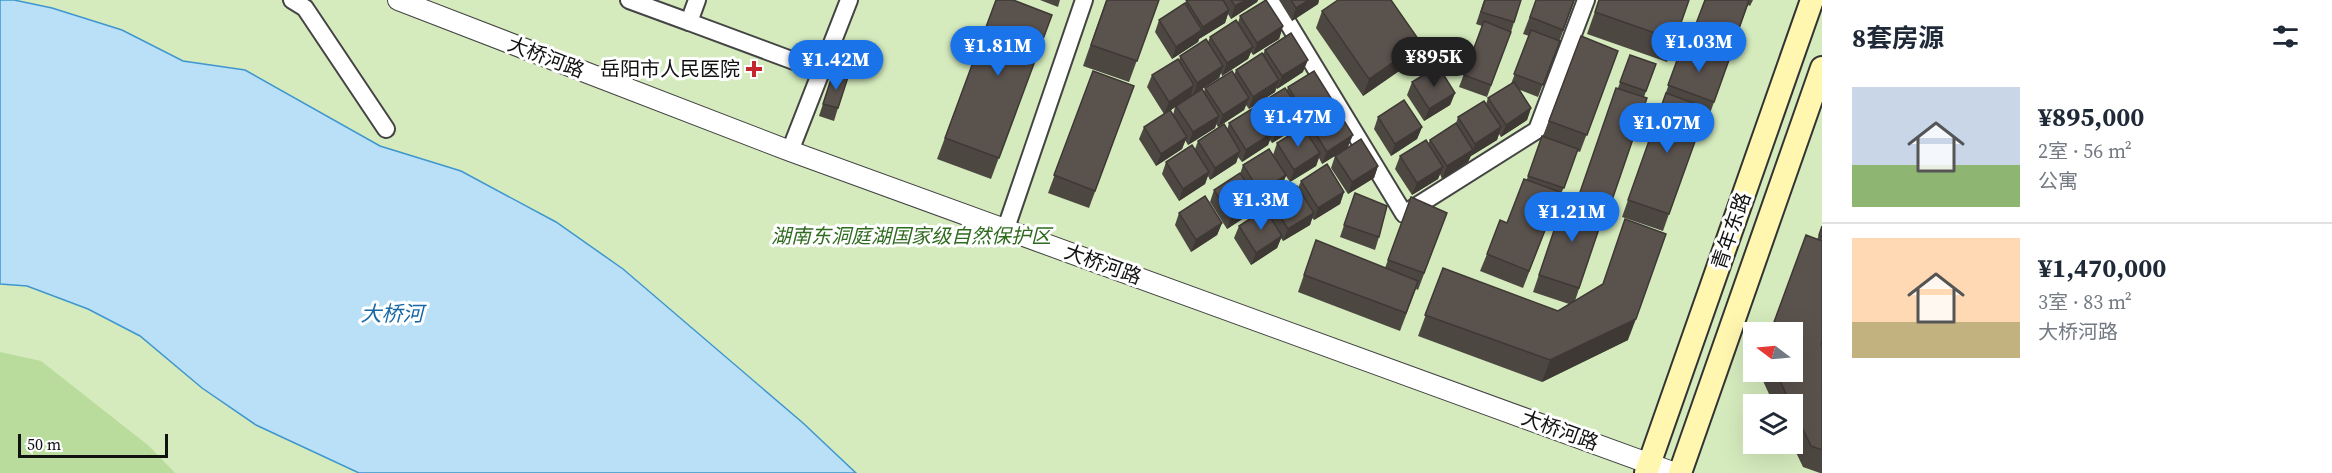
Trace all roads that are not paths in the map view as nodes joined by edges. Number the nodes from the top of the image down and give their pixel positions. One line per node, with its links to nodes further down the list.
1 (292, 0): 14 (street)
2 (398, 0): 15 (street, 大桥河路)
3 (629, 0): 10 (street)
4 (697, 0): 10 (street)
5 (849, 0): 12 (street)
6 (1084, 0): 16 (street)
7 (1274, 0): 8 (street)
8 (1586, 0)
9 (1812, 0): 17 (main road, 青年东路)
10 (689, 22): 12 (street)
11 (1822, 68): 13 (main road, 青年东路)
12 (821, 71): 15 (street)
13 (1815, 112): 19 (main road, 青年东路)
14 (386, 129)
15 (790, 151): 16 (street, 大桥河路)
16 (1005, 228): 17 (street, 大桥河路)
17 (1648, 468): 18 (street, 大桥河路)
18 (1675, 473)
19 (1680, 473)

